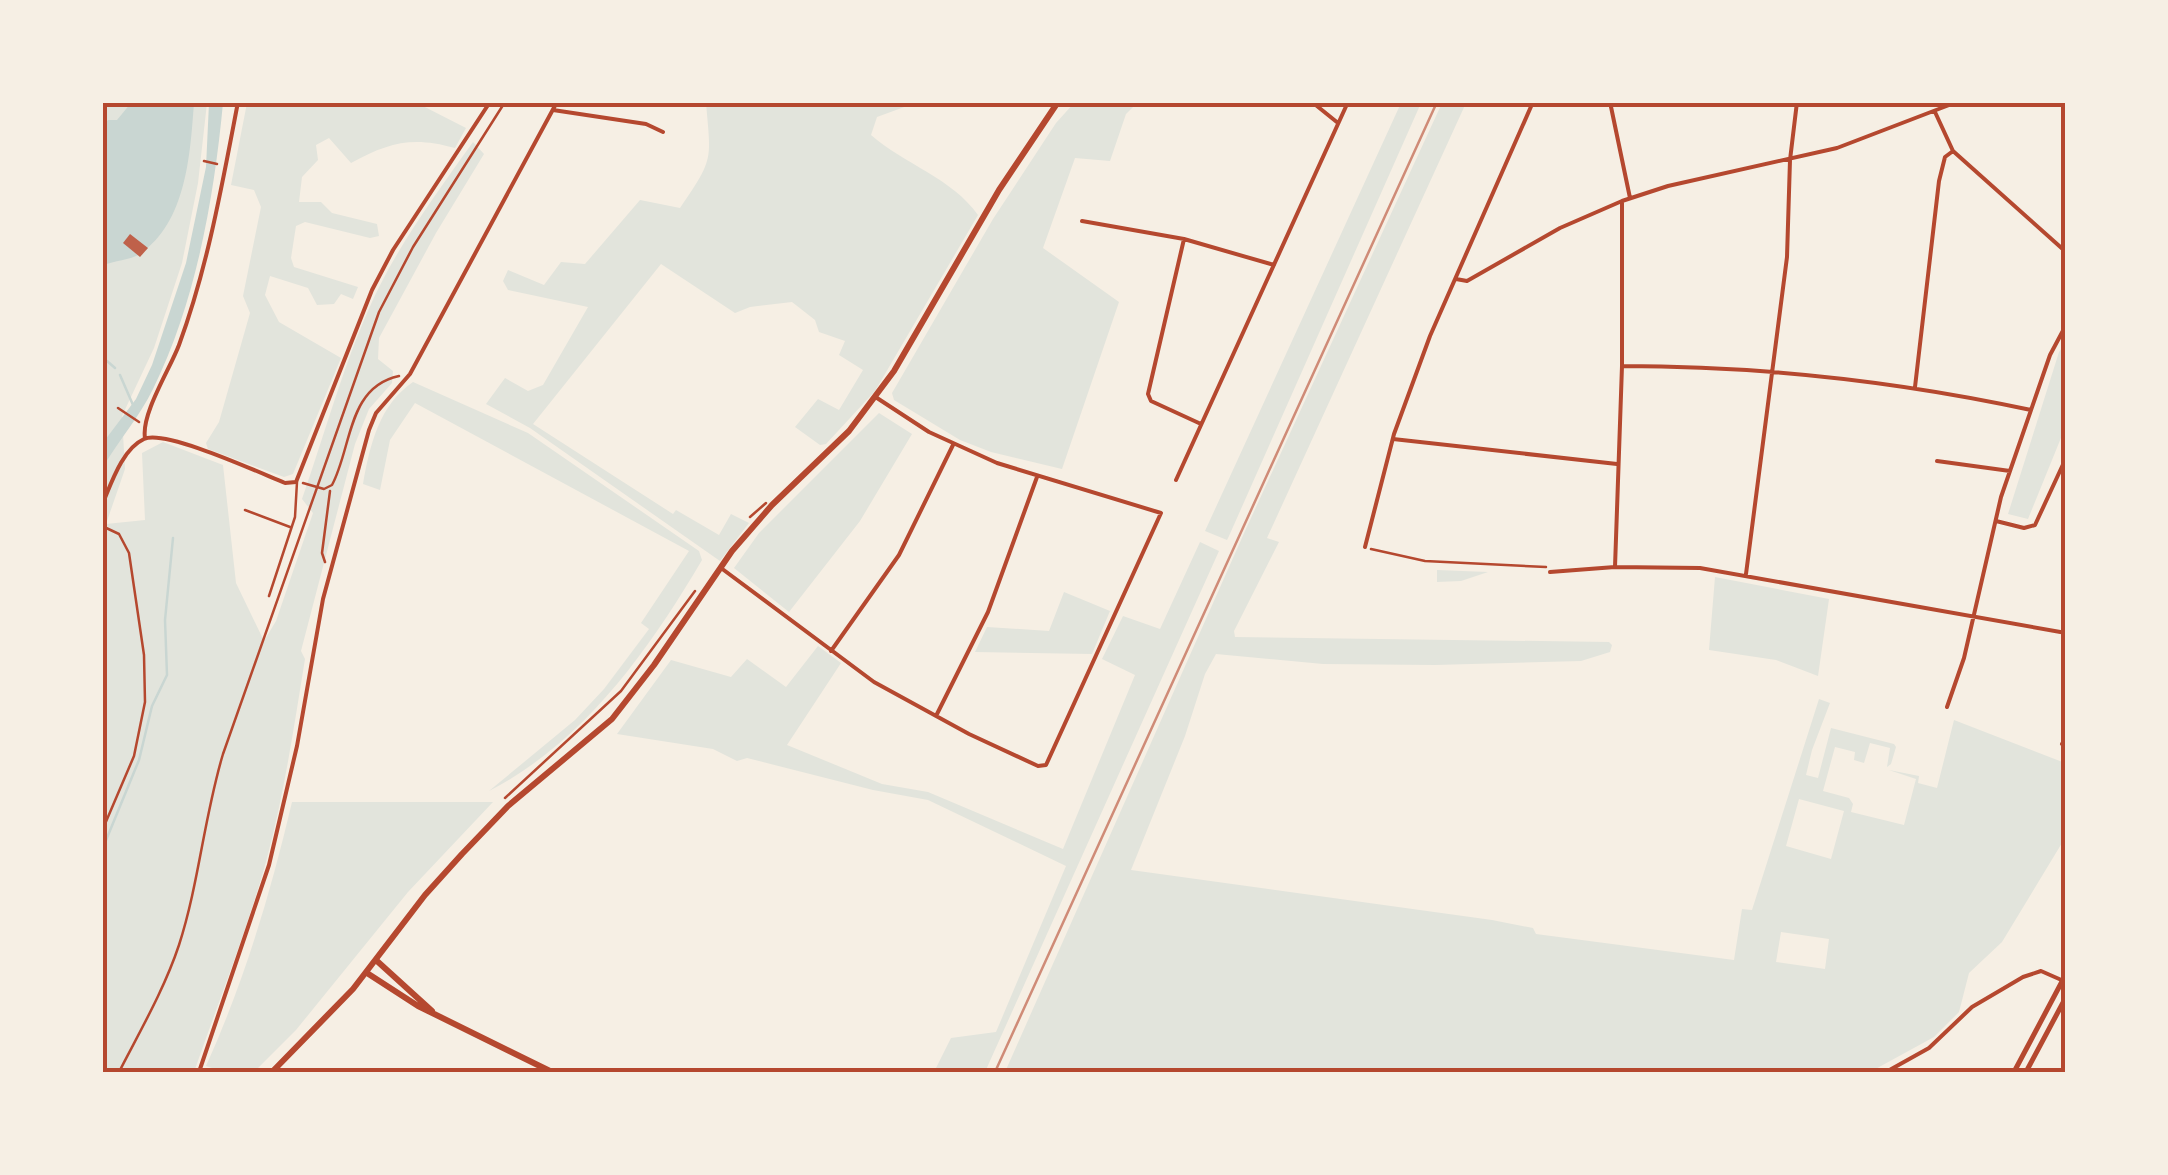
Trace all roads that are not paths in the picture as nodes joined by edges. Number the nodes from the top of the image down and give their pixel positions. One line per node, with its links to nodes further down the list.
1 (238, 102): 31 (street)
2 (490, 102): 40 (street)
3 (557, 102): 11 (street)
4 (1058, 102): 28 (main road)
5 (1312, 102): 13 (street)
6 (1348, 102): 13 (street)
7 (1533, 102): 23 (street)
8 (1610, 102): 17 (street)
9 (1797, 102): 16 (street)
10 (1957, 102): 12 (street)
11 (553, 110): 14 (street); 63 (street)
12 (1935, 112): 15 (street); 16 (street)
13 (1338, 124): 22 (street)
14 (663, 132)
15 (1952, 151): 21 (street); 27 (street)
16 (1790, 160): 17 (street); 26 (street)
17 (1630, 198): 18 (street)
18 (1622, 201): 23 (street); 25 (street)
19 (1082, 221): 20 (street)
20 (1184, 239): 22 (street); 30 (street)
21 (2066, 252)
22 (1274, 265): 30 (street)
23 (1456, 278): 32 (street)
24 (2065, 328): 29 (street)
25 (1622, 366): 26 (street); 36 (street)
26 (1772, 372): 27 (street); 49 (street)
27 (1915, 388): 29 (street)
28 (876, 398): 33 (street); 47 (main road)
29 (2031, 410): 37 (street)
30 (1202, 424): 39 (street)
31 (146, 438): 40 (street); 41 (street)
32 (1393, 439): 36 (street); 45 (street)
33 (953, 445): 38 (street); 53 (street)
34 (2066, 458): 43 (street)
35 (1938, 461): 37 (street)
36 (1617, 464): 46 (street)
37 (2010, 471): 43 (street)
38 (1037, 476): 55 (street); 55 (street)
39 (1176, 480)
40 (296, 482): 44 (lane)
41 (102, 505)
42 (245, 510): 44 (lane)
43 (1996, 521): 51 (street)
44 (291, 528): 50 (lane)
45 (1365, 547)
46 (1615, 567): 48 (street); 49 (street)
47 (721, 568): 53 (street); 58 (main road)
48 (1550, 572)
49 (1746, 574): 51 (street)
50 (269, 596)
51 (1972, 617): 52 (street); 54 (street)
52 (2066, 633)
53 (832, 651): 55 (street)
54 (1947, 707)
55 (936, 716)
56 (2066, 738): 57 (street)
57 (2062, 744)
58 (377, 961): 59 (main road); 62 (main road)
59 (367, 973): 62 (main road); 64 (main road)
60 (2064, 978): 66 (street); 67 (street)
61 (2066, 997): 68 (street)
62 (433, 1012): 65 (main road)
63 (199, 1072)
64 (272, 1072)
65 (552, 1072)
66 (1886, 1072)
67 (2014, 1072)
68 (2026, 1072)

